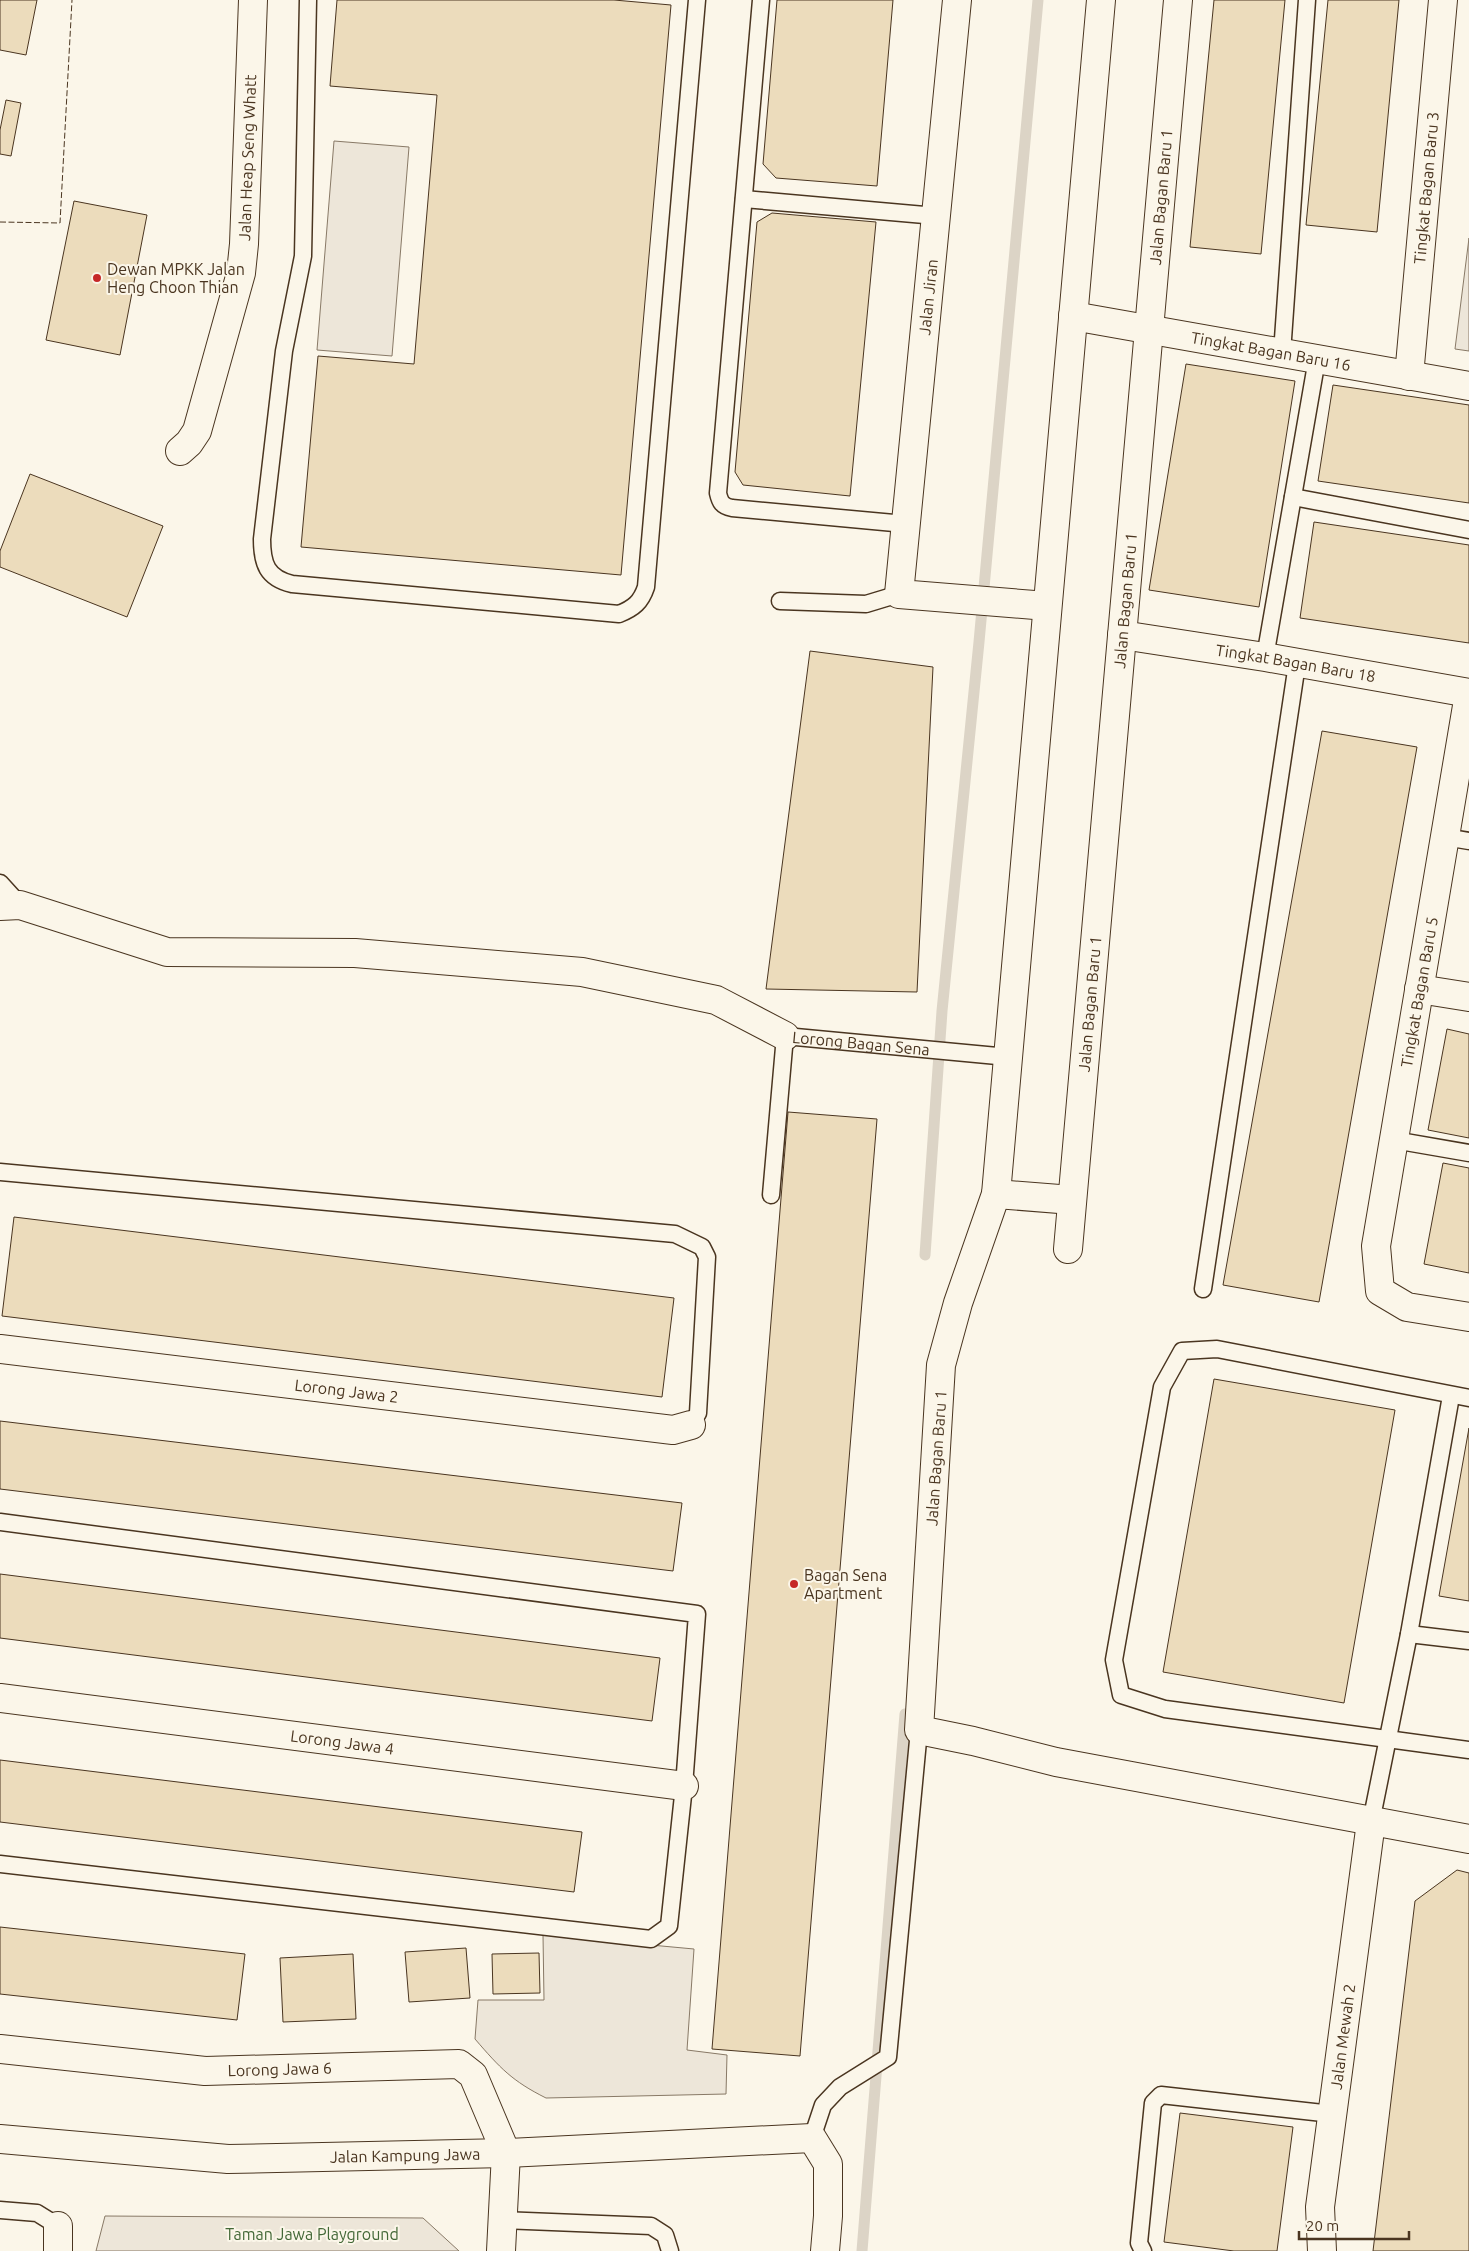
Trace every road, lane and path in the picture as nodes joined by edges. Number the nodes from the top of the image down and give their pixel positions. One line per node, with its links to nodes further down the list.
1 (253, 0): 18 (street, Jalan Heap Seng Whatt)
2 (308, 0): 3 (lane)
3 (697, 0)
4 (762, 0): 10 (lane)
5 (957, 0): 11 (street, Jalan Jiran)
6 (1101, 0): 12 (street, Jalan Bagan Baru 1)
7 (1178, 0): 13 (street, Jalan Bagan Baru 1)
8 (1306, 0): 14 (lane)
9 (1443, 0): 16 (street, Tingkat Bagan Baru 3)
10 (744, 199): 11 (lane); 20 (lane)
11 (936, 216): 20 (street, Jalan Jiran)
12 (1073, 316): 13 (street, Tingkat Bagan Baru 16); 24 (street, Jalan Bagan Baru 1)
13 (1149, 330): 14 (street, Tingkat Bagan Baru 16); 25 (street, Jalan Bagan Baru 1)
14 (1282, 353): 15 (street, Tingkat Bagan Baru 16)
15 (1317, 359): 16 (street, Tingkat Bagan Baru 16); 19 (lane)
16 (1409, 376): 17 (street, Tingkat Bagan Baru 16)
17 (1469, 386)
18 (180, 451)
19 (1293, 497): 21 (lane); 26 (lane)
20 (905, 524): 22 (street, Jalan Jiran)
21 (1469, 530)
22 (899, 594): 23 (lane); 24 (street)
23 (780, 601)
24 (1047, 606): 35 (street, Jalan Bagan Baru 1)
25 (1122, 636): 26 (street, Tingkat Bagan Baru 18); 41 (street, Jalan Bagan Baru 1)
26 (1265, 657): 27 (street, Tingkat Bagan Baru 18)
27 (1297, 664): 28 (street, Tingkat Bagan Baru 18); 43 (lane)
28 (1469, 694): 29 (street, Tingkat Bagan Baru 5)
29 (1457, 839): 32 (street, Tingkat Bagan Baru 5)
30 (0, 883): 31 (lane)
31 (10, 906): 34 (street)
32 (1419, 989): 33 (street); 36 (street, Tingkat Bagan Baru 5)
33 (1469, 998)
34 (785, 1036): 35 (lane, Lorong Bagan Sena); 40 (lane, Lorong Bagan Sena)
35 (1008, 1058): 39 (street, Jalan Bagan Baru 1)
36 (1394, 1140): 37 (lane); 44 (street, Tingkat Bagan Baru 5)
37 (1469, 1152)
38 (0, 1172): 48 (lane)
39 (996, 1194): 41 (street); 53 (street, Jalan Bagan Baru 1)
40 (771, 1196)
41 (1072, 1200): 42 (street, Jalan Bagan Baru 1)
42 (1068, 1249)
43 (1203, 1288)
44 (1469, 1317)
45 (0, 1349): 48 (street, Lorong Jawa 2)
46 (1451, 1396): 47 (lane); 50 (lane); 54 (lane)
47 (1469, 1398)
48 (692, 1425)
49 (0, 1522): 56 (lane)
50 (1409, 1634): 51 (lane); 54 (lane)
51 (1469, 1641)
52 (0, 1698): 56 (street, Lorong Jawa 4)
53 (919, 1730): 57 (street); 62 (lane)
54 (1388, 1739): 55 (lane); 57 (lane)
55 (1469, 1750)
56 (684, 1786): 59 (lane)
57 (1371, 1822): 58 (street); 61 (street, Jalan Mewah 2)
58 (1469, 1839)
59 (0, 1864)
60 (0, 2049): 64 (street, Lorong Jawa 6)
61 (1332, 2114): 71 (lane); 72 (street, Jalan Mewah 2)
62 (812, 2138): 64 (street, Jalan Kampung Jawa); 70 (street)
63 (0, 2139): 64 (street, Jalan Kampung Jawa)
64 (506, 2153): 66 (street)
65 (0, 2210): 67 (lane)
66 (503, 2220): 68 (street); 69 (lane)
67 (58, 2239)
68 (501, 2251)
69 (670, 2251)
70 (825, 2251)
71 (1143, 2251)
72 (1322, 2251)

